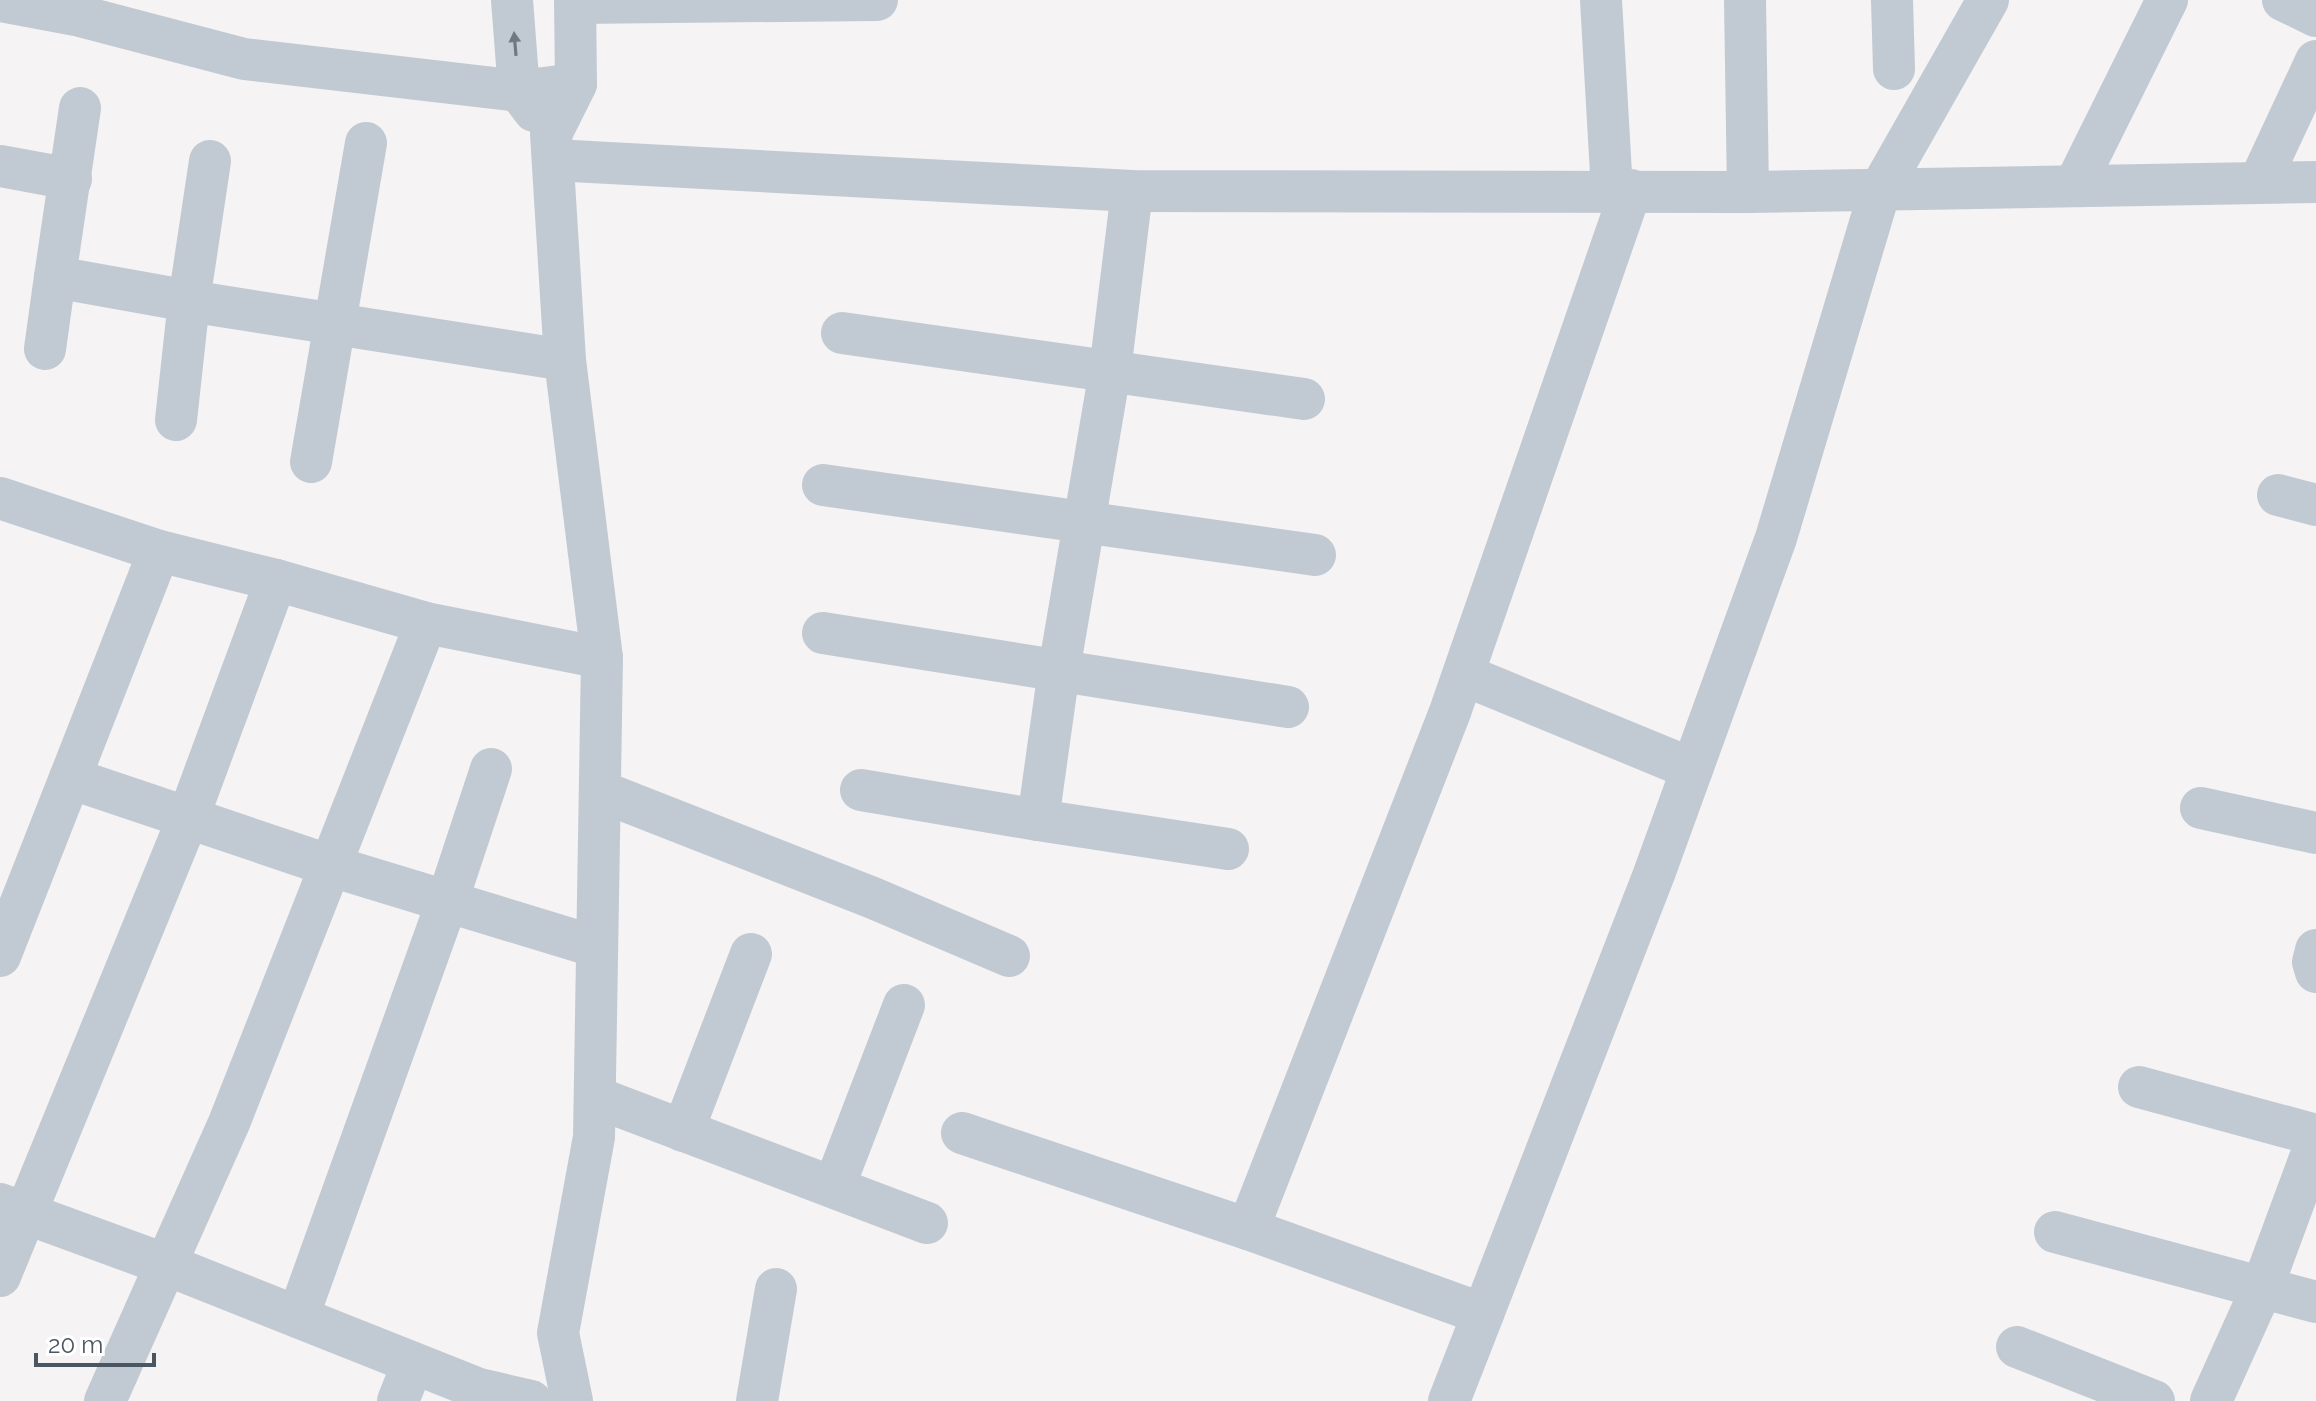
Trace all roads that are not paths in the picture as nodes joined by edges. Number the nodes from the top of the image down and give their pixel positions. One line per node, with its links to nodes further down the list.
1 (512, 0): 15 (street, one-way to 1)
2 (877, 0): 10 (street)
3 (1601, 0): 25 (street)
4 (1745, 0): 28 (street)
5 (1892, 0): 13 (street)
6 (1988, 0): 26 (street)
7 (2167, 0): 24 (street)
8 (2283, 0): 11 (street)
9 (0, 1): 15 (street)
10 (575, 1): 14 (street)
11 (2316, 16)
12 (2316, 61): 22 (street)
13 (1894, 69)
14 (576, 84): 15 (street); 18 (street)
15 (519, 91): 18 (street)
16 (80, 108): 21 (street)
17 (366, 143): 31 (street)
18 (552, 147): 27 (street); 34 (street)
19 (210, 161): 30 (street)
20 (0, 166): 21 (street)
21 (71, 179): 29 (street)
22 (2260, 181): 23 (street); 24 (street)
23 (2316, 182)
24 (2075, 185): 26 (street)
25 (1621, 190): 27 (street); 28 (street); 49 (street)
26 (1880, 190): 28 (street); 52 (street)
27 (1132, 191): 35 (street)
28 (1748, 192)
29 (55, 277): 30 (street); 33 (street)
30 (189, 301): 31 (street); 37 (street)
31 (334, 324): 34 (street); 38 (street)
32 (842, 333): 35 (street)
33 (45, 349)
34 (565, 360): 47 (street)
35 (1110, 371): 36 (street); 41 (street)
36 (1304, 399)
37 (176, 420)
38 (311, 462)
39 (823, 485): 41 (street)
40 (0, 498): 42 (street)
41 (1086, 523): 43 (street); 48 (street)
42 (159, 551): 44 (street); 53 (street)
43 (1315, 555)
44 (276, 580): 45 (street); 57 (street)
45 (426, 623): 47 (street); 61 (street)
46 (823, 633): 48 (street)
47 (602, 658): 55 (street)
48 (1059, 670): 50 (street); 58 (street)
49 (1464, 675): 52 (street); 79 (street)
50 (1288, 707)
51 (491, 769): 62 (street)
52 (1692, 769): 86 (street)
53 (70, 778): 57 (street); 66 (street)
54 (861, 790): 58 (street)
55 (600, 791): 63 (street); 67 (street)
56 (2201, 808): 59 (street)
57 (188, 818): 61 (street); 77 (street)
58 (1038, 820): 60 (street)
59 (2316, 833)
60 (1228, 849)
61 (331, 866): 62 (street); 81 (street)
62 (447, 902): 63 (street); 87 (street)
63 (597, 947): 71 (street)
64 (2316, 950): 68 (street)
65 (751, 954): 72 (street)
66 (0, 956)
67 (1009, 956)
68 (2316, 972)
69 (904, 1005): 76 (street)
70 (2139, 1087): 74 (street)
71 (595, 1097): 72 (street); 93 (street)
72 (683, 1131): 76 (street)
73 (962, 1133): 79 (street)
74 (2316, 1135)
75 (2316, 1142): 83 (street)
76 (834, 1187): 78 (street)
77 (13, 1208): 81 (street); 82 (street)
78 (927, 1223)
79 (1248, 1229): 86 (street)
80 (2055, 1232): 83 (street)
81 (167, 1265): 87 (street); 90 (street)
82 (0, 1276)
83 (2262, 1288): 85 (street); 97 (street)
84 (776, 1289): 94 (street)
85 (2316, 1302)
86 (1483, 1314): 95 (street)
87 (298, 1317): 89 (street)
88 (2017, 1347): 96 (street)
89 (413, 1363): 91 (street); 92 (street)
90 (105, 1401)
91 (398, 1401)
92 (531, 1401)
93 (572, 1401)
94 (757, 1401)
95 (1449, 1401)
96 (2154, 1401)
97 (2211, 1401)

